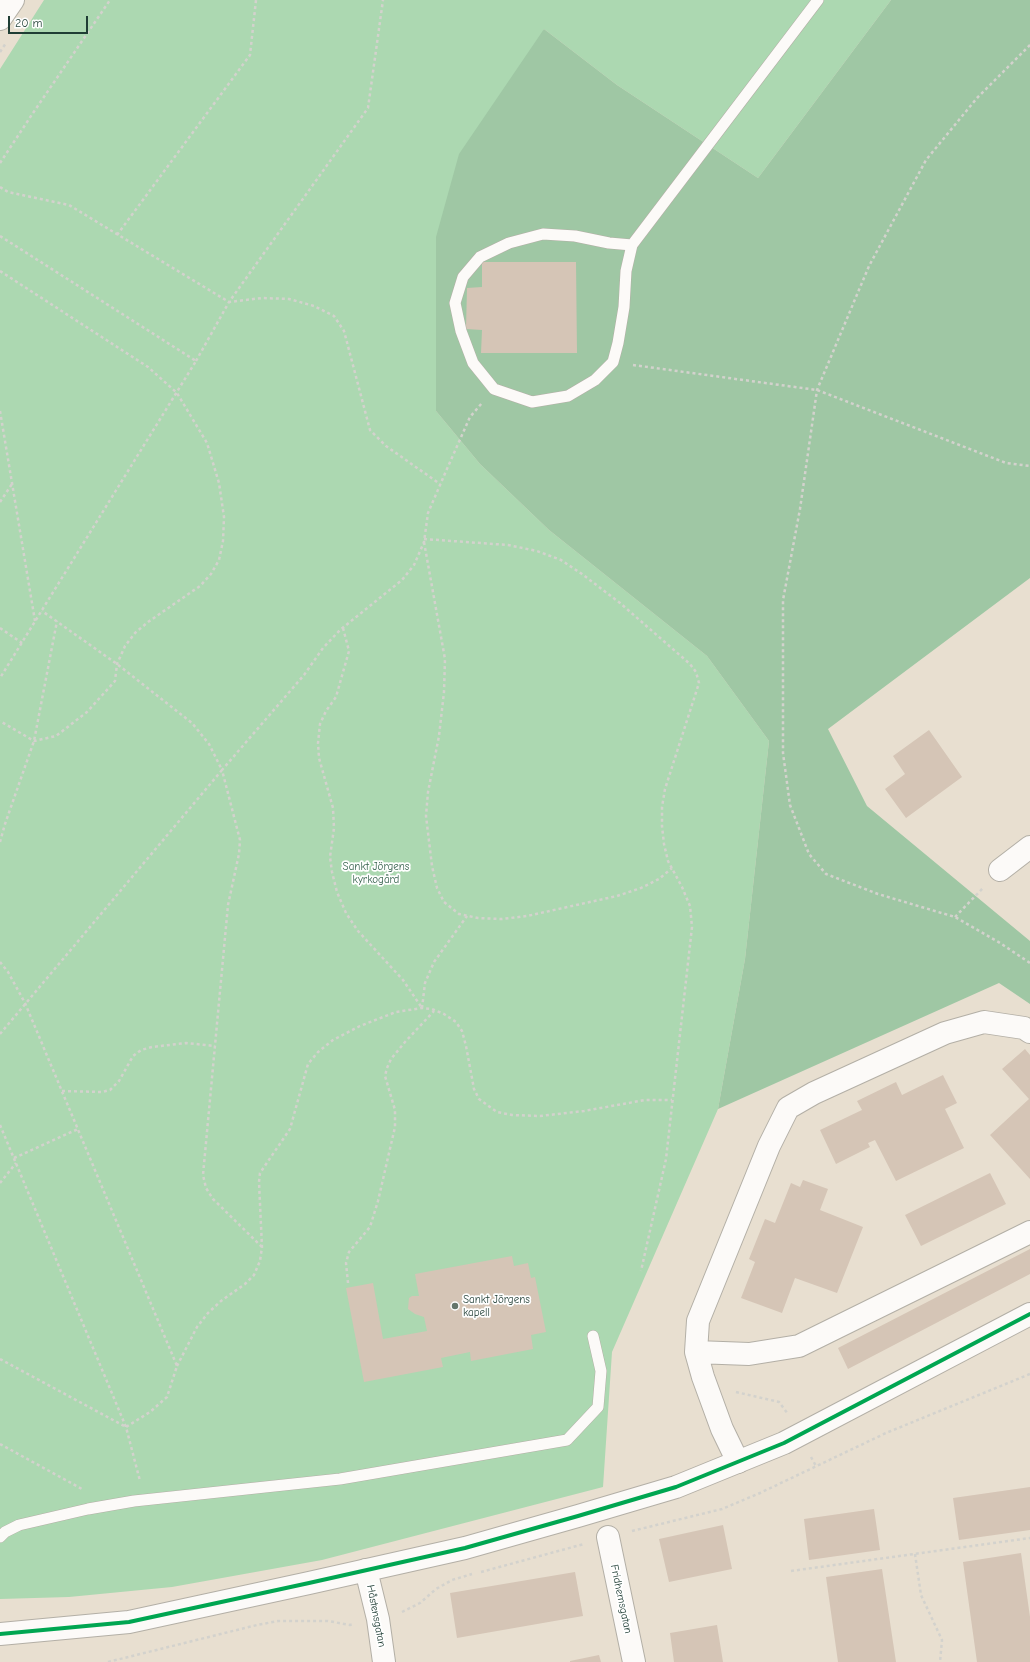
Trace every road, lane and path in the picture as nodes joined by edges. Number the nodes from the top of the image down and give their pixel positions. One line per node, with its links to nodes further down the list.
1 (12, 0): 6 (street)
2 (110, 0): 8 (path)
3 (256, 0): 10 (path)
4 (383, 0): 14 (path)
5 (818, 0): 12 (lane)
6 (0, 19)
7 (1030, 45): 18 (path)
8 (0, 164)
9 (0, 187): 10 (path)
10 (117, 235): 14 (path)
11 (0, 236): 15 (path)
12 (632, 245): 16 (lane); 17 (lane)
13 (0, 271): 19 (path)
14 (229, 302): 15 (path); 23 (path)
15 (196, 361): 19 (path)
16 (613, 362): 17 (lane); 18 (path)
17 (494, 389): 23 (path)
18 (817, 390): 21 (path); 44 (path)
19 (177, 393): 26 (path); 32 (path)
20 (0, 411): 22 (path)
21 (1030, 466)
22 (12, 484): 24 (path); 28 (path)
23 (440, 484): 25 (path)
24 (0, 502)
25 (424, 540): 30 (path); 41 (path); 43 (path)
26 (42, 611): 27 (path); 28 (path)
27 (56, 621): 32 (path); 35 (path)
28 (35, 622): 31 (path)
29 (0, 628): 31 (path)
30 (343, 628): 36 (path); 48 (path)
31 (22, 643): 33 (path)
32 (117, 664): 35 (path); 36 (path)
33 (0, 678)
34 (0, 721): 35 (path)
35 (34, 741): 38 (path)
36 (222, 770): 47 (path); 52 (path)
37 (0, 821): 38 (path)
38 (5, 824): 39 (path)
39 (0, 842)
40 (1030, 847): 42 (street)
41 (672, 868): 43 (path); 54 (path)
42 (1000, 870): 44 (path)
43 (467, 916): 48 (path)
44 (955, 917): 46 (path)
45 (0, 962): 47 (path)
46 (1030, 963)
47 (25, 1003): 51 (path); 53 (path)
48 (422, 1008): 49 (path); 61 (path)
49 (434, 1011): 54 (path); 63 (path)
50 (1030, 1032): 66 (street)
51 (0, 1034)
52 (215, 1046): 53 (path); 61 (path)
53 (62, 1091): 56 (path)
54 (672, 1100): 62 (path)
55 (0, 1125): 57 (path)
56 (78, 1129): 57 (path); 68 (path)
57 (14, 1158): 58 (path)
58 (16, 1163): 59 (path); 70 (path)
59 (0, 1183)
60 (1030, 1232): 66 (street)
61 (262, 1247): 68 (path)
62 (641, 1271)
63 (348, 1283)
64 (1030, 1314): 71 (street)
65 (593, 1336): 75 (lane)
66 (696, 1352): 69 (street)
67 (0, 1359): 70 (path)
68 (177, 1366): 70 (path)
69 (708, 1393): 71 (path); 73 (street)
70 (126, 1427): 75 (path)
71 (800, 1435): 73 (street); 74 (path)
72 (0, 1444): 76 (path)
73 (738, 1462): 81 (street)
74 (816, 1466)
75 (145, 1500): 76 (lane)
76 (88, 1509): 77 (lane)
77 (0, 1537)
78 (608, 1537): 85 (street, Fridhemsgatan)
79 (1030, 1538): 80 (path)
80 (915, 1554): 82 (path); 86 (path)
81 (366, 1570): 83 (street); 84 (street, Håstensgatan)
82 (791, 1571)
83 (0, 1634)
84 (384, 1662)
85 (634, 1662)
86 (940, 1662)

